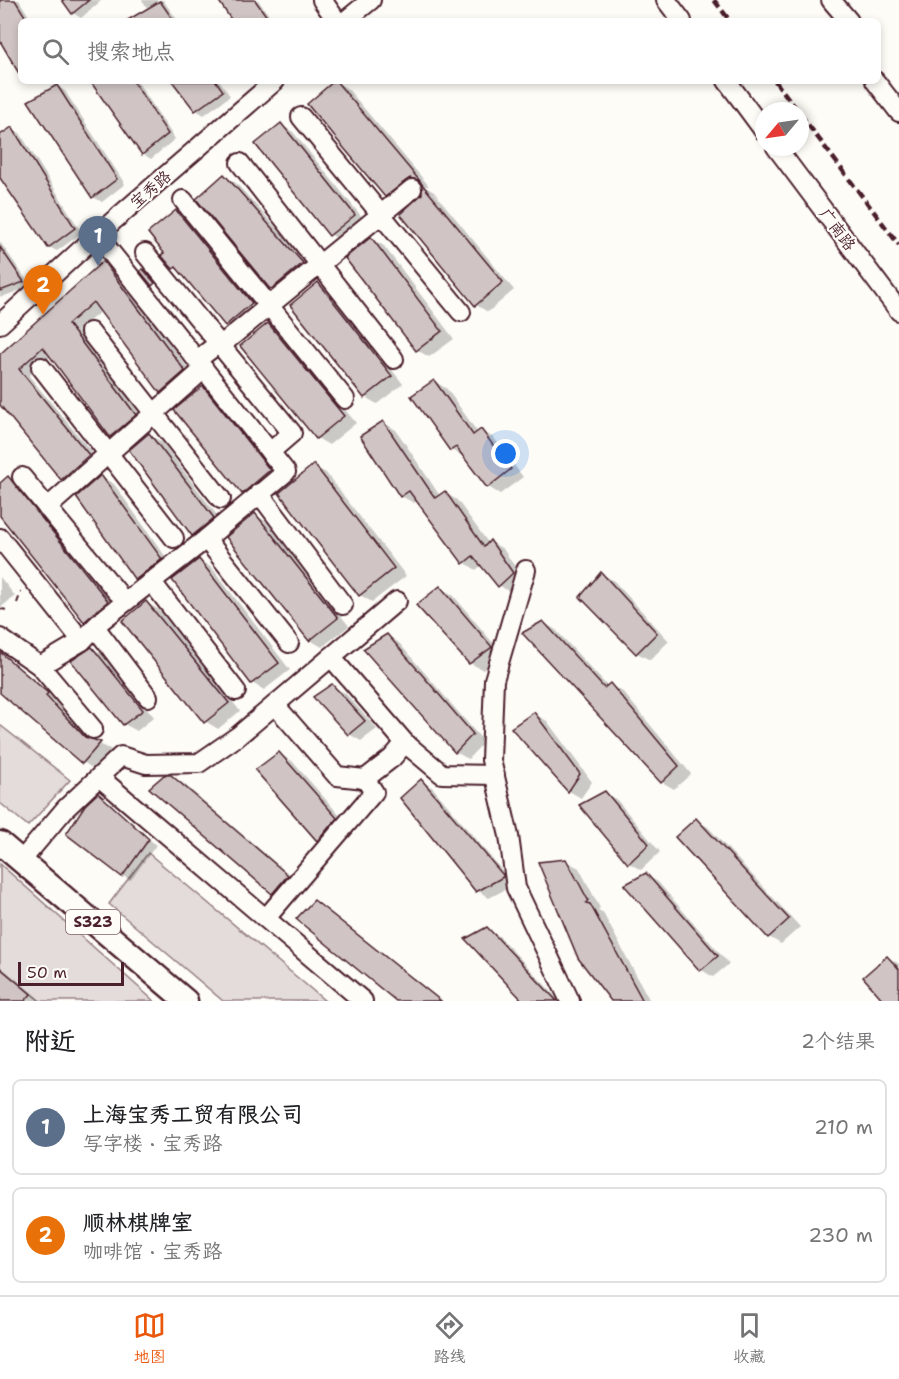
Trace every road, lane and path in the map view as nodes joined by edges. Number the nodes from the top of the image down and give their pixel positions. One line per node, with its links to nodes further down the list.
1 (322, 0): 5 (street)
2 (371, 0): 6 (street)
3 (666, 0): 7 (street)
4 (831, 0): 8 (street)
5 (335, 18)
6 (349, 18)
7 (680, 18)
8 (846, 18)
9 (272, 84): 20 (street, 宝秀路)
10 (729, 84): 14 (street)
11 (877, 84): 12 (street)
12 (899, 112)
13 (301, 117): 19 (street)
14 (755, 119)
15 (783, 156): 24 (street, 广南路)
16 (240, 163): 22 (street)
17 (412, 189): 19 (street)
18 (183, 200): 23 (street)
19 (380, 215): 22 (street); 25 (street)
20 (98, 235): 26 (street, 宝秀路); 30 (street)
21 (145, 252): 28 (street)
22 (320, 264): 23 (street); 29 (street)
23 (269, 306): 28 (street); 32 (street)
24 (899, 310)
25 (461, 312)
26 (0, 324)
27 (90, 332): 33 (street)
28 (220, 344): 30 (street); 34 (street)
29 (394, 359)
30 (201, 364): 33 (street); 34 (street)
31 (41, 367): 35 (street)
32 (345, 399)
33 (154, 413): 35 (street); 38 (street)
34 (270, 452): 37 (street)
35 (108, 453): 39 (street); 41 (street)
36 (22, 477): 39 (street)
37 (259, 493): 42 (street); 47 (street)
38 (221, 499)
39 (47, 507): 45 (street)
40 (0, 538): 52 (street)
41 (174, 538)
42 (206, 538): 44 (street); 53 (street)
43 (526, 570): 61 (street)
44 (150, 581): 50 (street); 56 (street)
45 (117, 592)
46 (397, 601): 54 (street)
47 (343, 605)
48 (0, 609): 49 (path)
49 (8, 610)
50 (95, 627): 52 (street); 57 (street)
51 (0, 638): 55 (street)
52 (82, 641): 55 (street)
53 (288, 642)
54 (331, 657): 58 (street); 60 (street)
55 (40, 666): 59 (street)
56 (236, 691)
57 (148, 697)
58 (275, 705): 62 (street); 63 (street)
59 (93, 729)
60 (405, 743): 61 (street); 63 (street)
61 (495, 775): 69 (street)
62 (99, 777): 65 (street); 66 (street)
63 (365, 779): 66 (street)
64 (0, 843): 65 (main road, S323)
65 (21, 861): 67 (main road, S323)
66 (266, 918): 68 (street)
67 (186, 1001)
68 (363, 1001)
69 (570, 1001)

